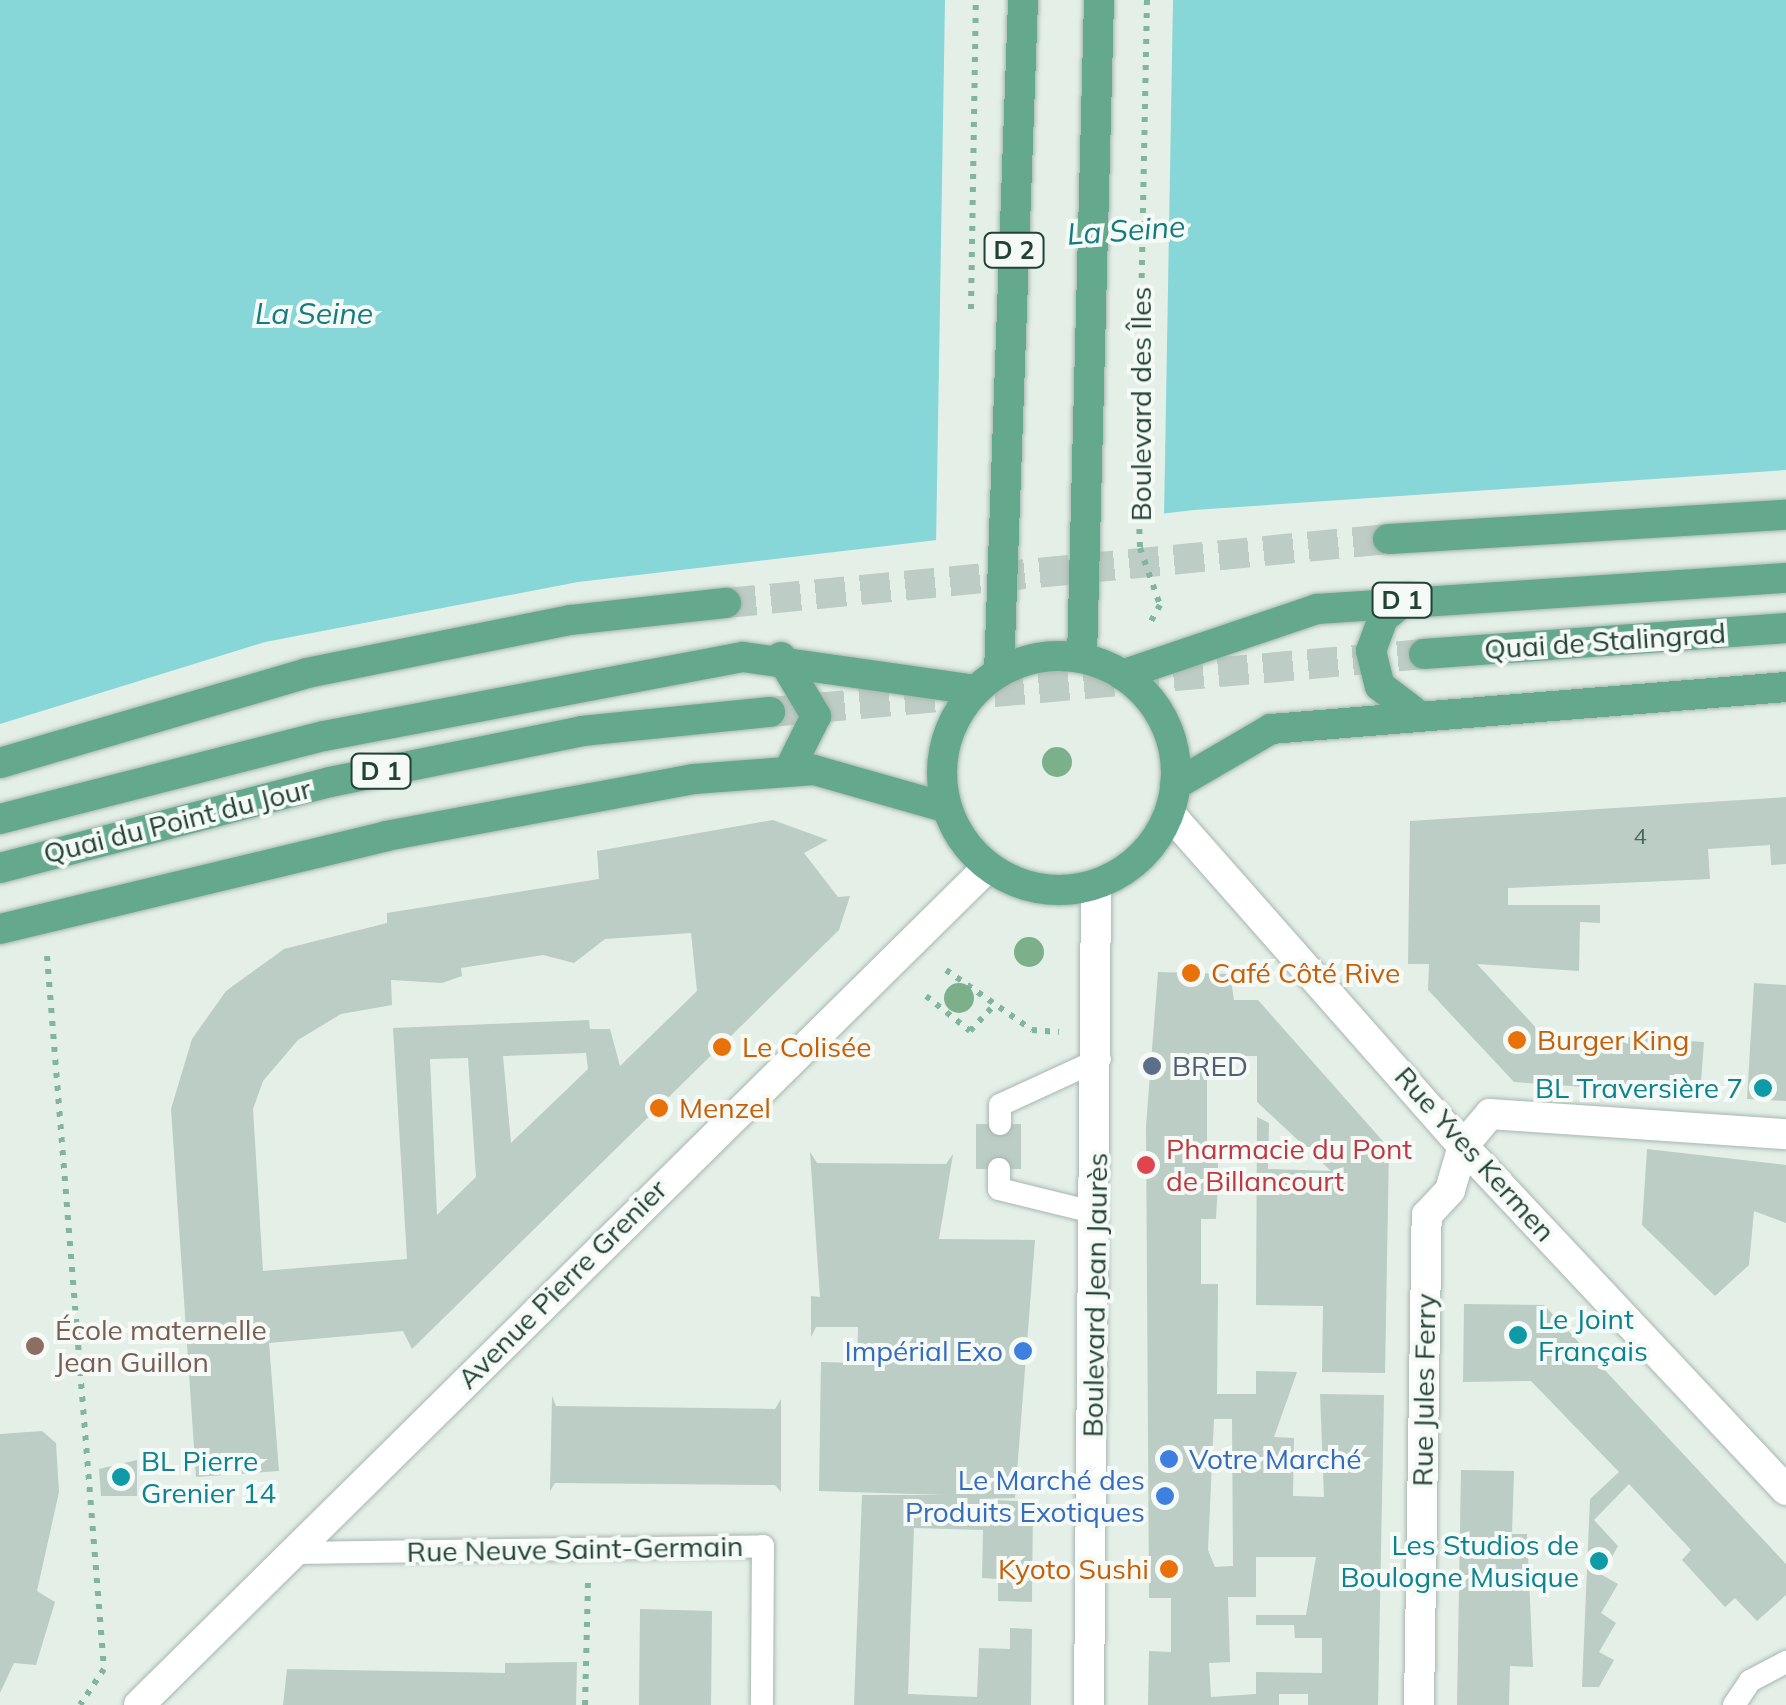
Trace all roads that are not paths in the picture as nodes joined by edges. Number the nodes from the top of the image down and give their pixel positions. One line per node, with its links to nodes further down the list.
1 (1023, 0): 13 (main road, D 2)
2 (1099, 0): 11 (main road, Boulevard des Îles)
3 (1786, 515): 4 (main road)
4 (1388, 539)
5 (1786, 578): 6 (main road, D 1)
6 (1407, 600): 12 (main road, D 1); 15 (main road, D 1)
7 (726, 603): 17 (main road)
8 (1786, 628): 9 (main road, Quai de Stalingrad / D 1)
9 (1424, 654)
10 (780, 657): 13 (main road, D 1); 18 (main road); 21 (main road, D 1)
11 (1082, 658): 12 (main road); 13 (main road)
12 (1122, 674): 19 (main road)
13 (987, 681): 20 (main road)
14 (1786, 687): 15 (main road)
15 (1414, 711): 19 (main road)
16 (770, 712): 23 (main road, Quai du Point du Jour / D 1)
17 (0, 762)
18 (789, 770): 20 (main road); 25 (main road)
19 (1172, 799): 24 (main road); 29 (street, Rue Yves Kermen)
20 (946, 808): 22 (main road)
21 (0, 819)
22 (988, 867): 24 (main road); 33 (street, Avenue Pierre Grenier)
23 (0, 868)
24 (1096, 884): 26 (street, Boulevard Jean Jaurès)
25 (0, 929)
26 (1100, 1046): 27 (lane); 31 (street, Boulevard Jean Jaurès)
27 (1000, 1124)
28 (1786, 1134): 29 (street)
29 (1463, 1146): 32 (street, Rue Yves Kermen); 38 (street, Rue Jules Ferry)
30 (999, 1168): 31 (lane)
31 (1097, 1213): 37 (street, Boulevard Jean Jaurès)
32 (1786, 1490)
33 (288, 1554): 35 (street, Avenue Pierre Grenier); 36 (lane, Rue Neuve Saint-Germain)
34 (1786, 1662): 39 (lane)
35 (140, 1705)
36 (762, 1705)
37 (1089, 1705)
38 (1419, 1705)
39 (1734, 1705)

